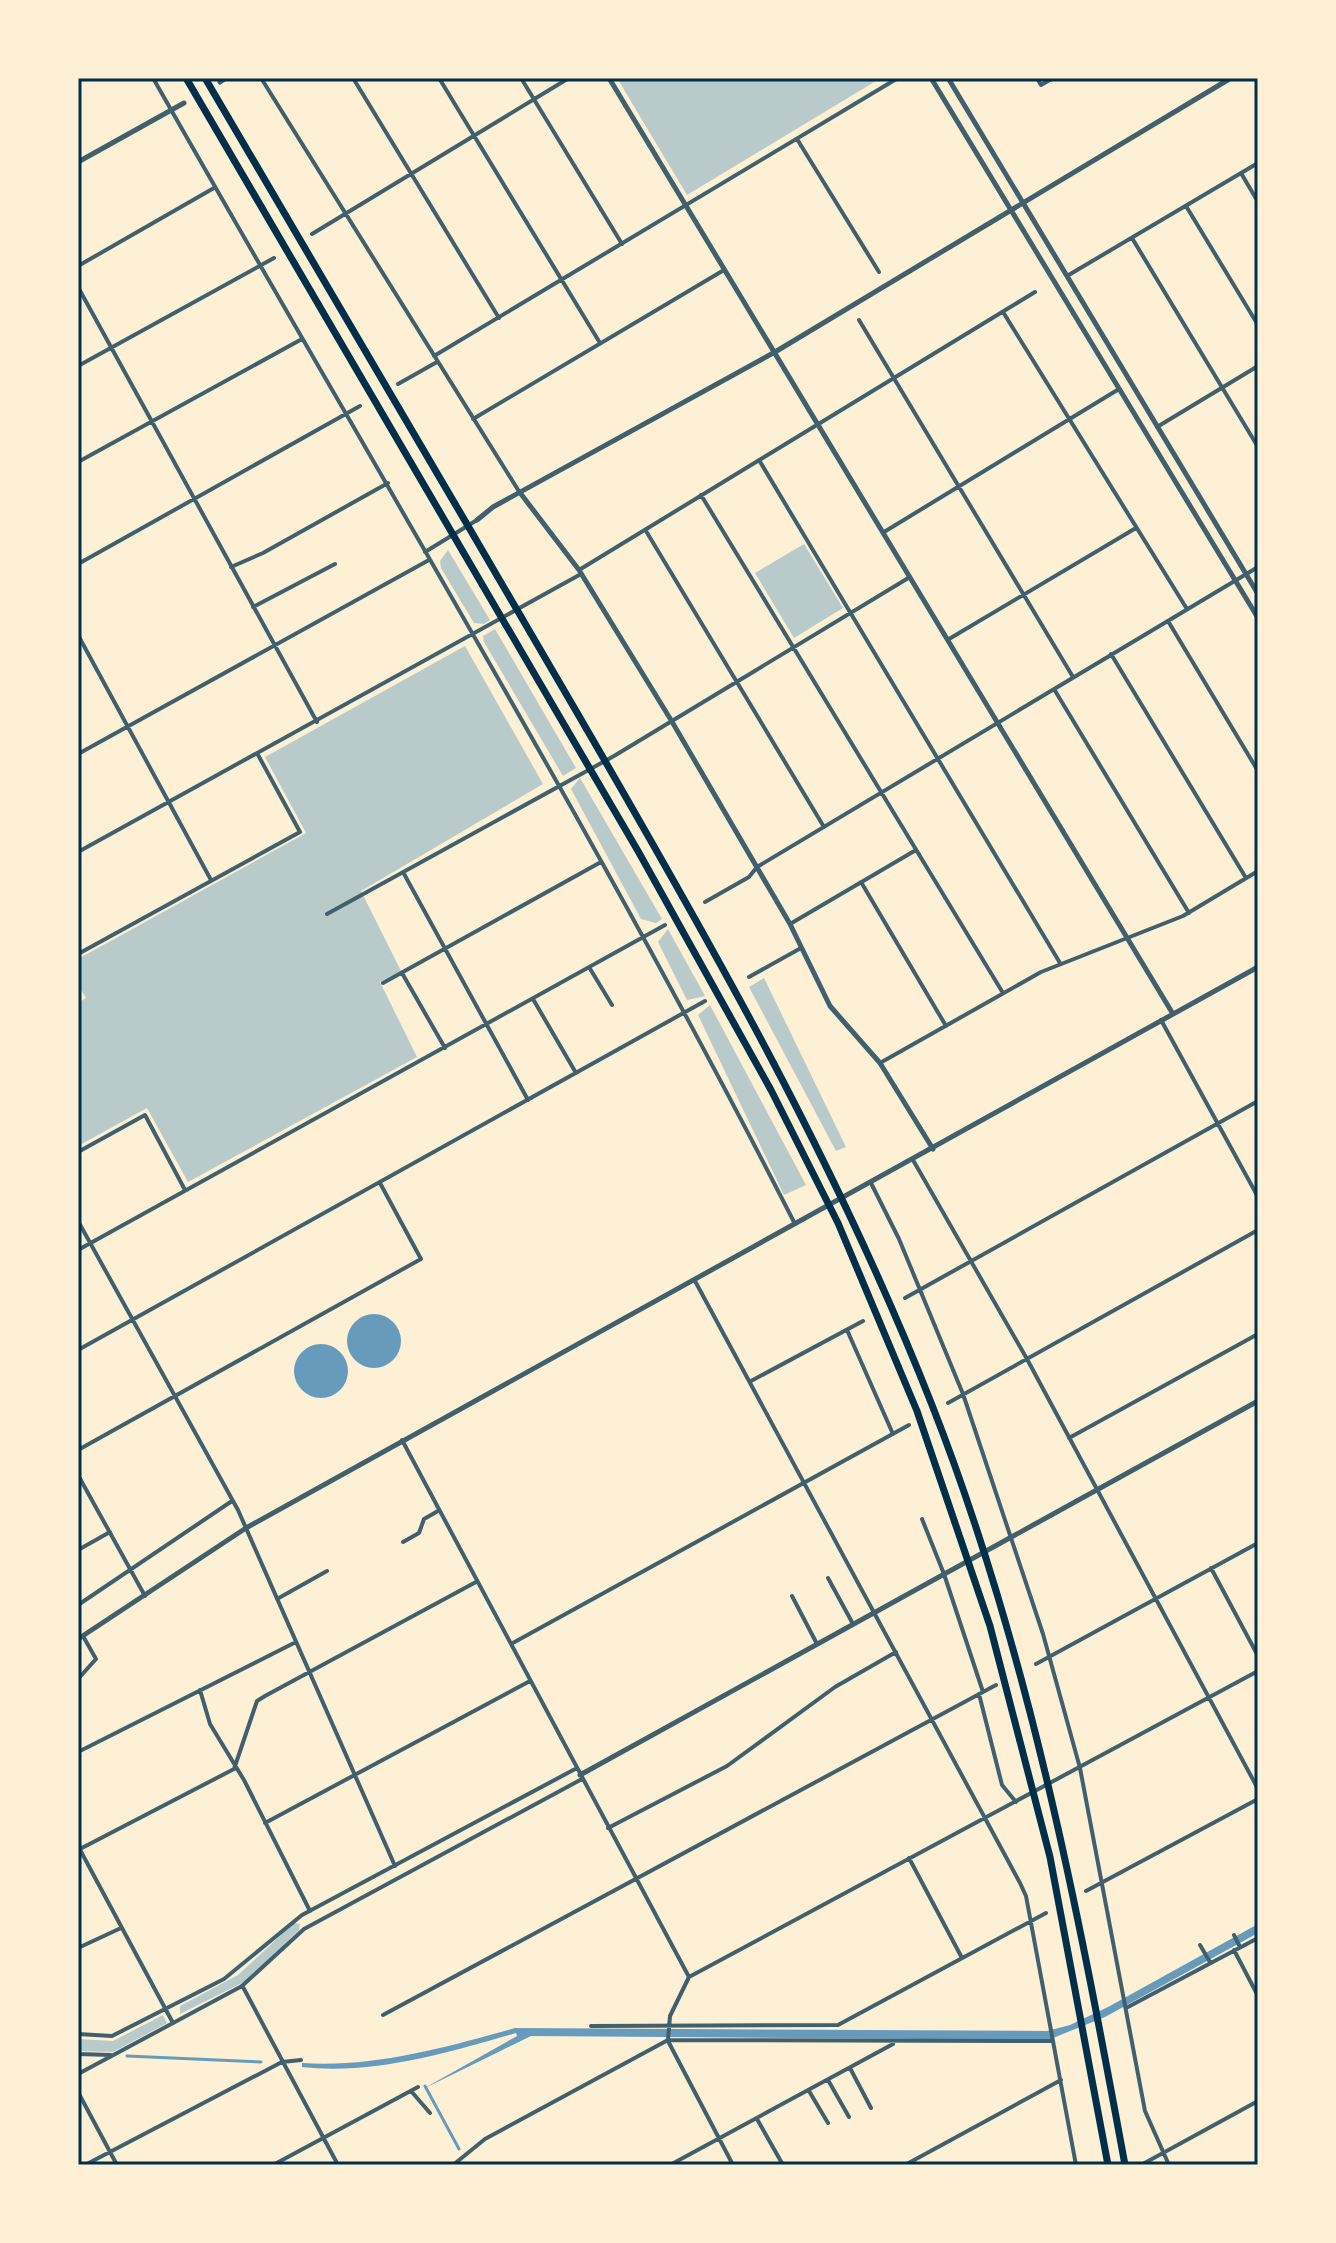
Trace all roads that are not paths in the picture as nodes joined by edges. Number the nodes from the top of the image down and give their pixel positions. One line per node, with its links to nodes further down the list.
1 (153, 78): 20 (street)
2 (186, 78): 308 (highway)
3 (205, 78): 309 (highway)
4 (226, 78): 17 (street)
5 (261, 78): 33 (street)
6 (353, 78): 26 (street)
7 (439, 78): 21 (street)
8 (521, 78): 18 (street)
9 (569, 78): 18 (street)
10 (609, 78): 30 (street)
11 (898, 78): 22 (street)
12 (931, 78): 32 (street)
13 (948, 78): 29 (street)
14 (1037, 78): 15 (street)
15 (1053, 78)
16 (1231, 78): 29 (street)
17 (220, 82)
18 (534, 99): 21 (street); 36 (street)
19 (184, 103): 20 (street)
20 (171, 110): 23 (street); 27 (street)
21 (474, 136): 26 (street); 43 (street)
22 (797, 139): 30 (street); 41 (street)
23 (78, 162)
24 (1258, 163): 25 (street)
25 (1241, 173): 28 (street); 31 (street)
26 (411, 175): 33 (street); 47 (street)
27 (214, 188): 38 (street); 39 (street)
28 (1258, 202)
29 (1024, 204): 32 (street); 42 (street)
30 (687, 206): 36 (street); 40 (street)
31 (1186, 206): 35 (street); 49 (street)
32 (1011, 211): 53 (street); 61 (street)
33 (345, 215): 34 (street); 54 (street)
34 (312, 234)
35 (1132, 238): 42 (street); 60 (street)
36 (622, 244): 43 (street)
37 (274, 258): 38 (street)
38 (260, 265): 50 (street); 52 (street)
39 (78, 266)
40 (724, 270): 51 (street); 53 (street)
41 (879, 272)
42 (1067, 276): 68 (street)
43 (562, 280): 47 (street); 51 (street)
44 (78, 287): 52 (street)
45 (1035, 292): 46 (street)
46 (1003, 311): 58 (street); 64 (street)
47 (499, 318): 54 (street)
48 (859, 320): 58 (street)
49 (1258, 325)
50 (302, 339): 63 (street); 66 (street)
51 (600, 343): 65 (street)
52 (111, 348): 56 (street); 66 (street)
53 (775, 352): 67 (street); 74 (street)
54 (434, 356): 55 (street)
55 (437, 362): 59 (street); 65 (street)
56 (78, 366)
57 (1258, 366): 60 (street)
58 (893, 377): 67 (street); 73 (street)
59 (398, 384)
60 (1222, 388): 68 (street); 69 (street)
61 (1119, 389): 64 (street); 90 (street)
62 (360, 406): 63 (street)
63 (347, 414): 72 (street); 76 (street)
64 (1071, 418): 73 (street); 78 (street)
65 (473, 419): 74 (street)
66 (151, 421): 71 (street); 76 (street)
67 (818, 425): 70 (street); 80 (street)
68 (1157, 427): 88 (street)
69 (1258, 447)
70 (759, 460): 75 (street); 95 (street)
71 (78, 462)
72 (388, 483): 81 (street); 85 (street)
73 (958, 487): 80 (street); 92 (street)
74 (521, 494): 77 (street); 87 (street)
75 (701, 495): 79 (street); 102 (street)
76 (195, 501): 83 (street); 85 (street)
77 (477, 520): 81 (street)
78 (1137, 527): 92 (street); 94 (street)
79 (646, 531): 87 (street); 105 (street)
80 (884, 532): 89 (street)
81 (425, 552): 82 (street)
82 (429, 560): 99 (street); 101 (street)
83 (78, 564)
84 (335, 564): 93 (street)
85 (231, 567): 93 (street)
86 (1258, 567): 88 (street)
87 (580, 572): 99 (street); 107 (street)
88 (1246, 574): 90 (street); 91 (street)
89 (910, 576): 95 (street); 100 (street)
90 (1235, 580): 94 (street); 96 (street)
91 (1258, 594)
92 (1024, 595): 100 (street); 104 (street)
93 (253, 607): 101 (street)
94 (1187, 609): 97 (street)
95 (851, 612): 102 (street); 113 (street)
96 (1258, 618)
97 (1168, 621): 103 (street); 114 (street)
98 (78, 635): 110 (street)
99 (475, 635): 108 (street); 115 (street)
100 (949, 639): 109 (street)
101 (274, 644): 108 (street); 110 (street)
102 (794, 646): 105 (street); 116 (street)
103 (1111, 654): 104 (street); 125 (street)
104 (1073, 677): 106 (street)
105 (736, 681): 107 (street); 118 (street)
106 (1054, 689): 109 (street); 129 (street)
107 (671, 720): 115 (street); 122 (street)
108 (317, 722): 111 (street)
109 (996, 724): 113 (street); 134 (street)
110 (127, 726): 112 (street); 117 (street)
111 (257, 753): 117 (street); 126 (street)
112 (78, 754)
113 (939, 758): 116 (street); 138 (street)
114 (1258, 771)
115 (557, 784): 121 (street); 124 (street)
116 (882, 793): 118 (street); 119 (street)
117 (168, 802): 120 (street); 126 (street)
118 (825, 828): 122 (street)
119 (916, 850): 127 (street); 144 (street)
120 (78, 852)
121 (601, 862): 133 (street); 136 (street)
122 (757, 867): 128 (street); 131 (street)
123 (1258, 871): 125 (street)
124 (403, 872): 130 (street); 136 (street)
125 (1246, 878): 129 (street)
126 (211, 880): 137 (street)
127 (861, 882): 131 (street); 152 (street)
128 (705, 902)
129 (1189, 913): 134 (street)
130 (327, 914)
131 (790, 924): 135 (street)
132 (665, 925): 133 (street)
133 (642, 937): 139 (street); 148 (street)
134 (1129, 938): 138 (street); 149 (street)
135 (801, 948): 142 (street); 154 (street)
136 (443, 949): 141 (street); 151 (street)
137 (78, 954)
138 (1060, 963): 144 (street)
139 (589, 967): 145 (street); 147 (street)
140 (1258, 967): 149 (street)
141 (402, 973): 143 (street); 153 (street)
142 (749, 977)
143 (383, 983)
144 (1003, 993): 152 (street)
145 (533, 999): 151 (street); 155 (street)
146 (705, 1001): 148 (street)
147 (612, 1005)
148 (684, 1013): 155 (street); 167 (street)
149 (1173, 1014): 150 (street)
150 (1161, 1020): 158 (street); 159 (street)
151 (485, 1026): 153 (street); 156 (street)
152 (946, 1026): 154 (street)
153 (445, 1048): 164 (street)
154 (880, 1063): 159 (street)
155 (577, 1073): 156 (street)
156 (528, 1100): 162 (street)
157 (1258, 1101): 158 (street)
158 (1218, 1124): 165 (street); 171 (street)
159 (933, 1149): 161 (street)
160 (78, 1152): 164 (street)
161 (913, 1160): 163 (street); 171 (street)
162 (380, 1183): 175 (street); 183 (street)
163 (871, 1183): 167 (street); 173 (street)
164 (186, 1191): 169 (street)
165 (1258, 1197)
166 (78, 1221): 169 (street)
167 (796, 1226): 172 (street)
168 (1258, 1230): 180 (street)
169 (90, 1244): 170 (street); 175 (street)
170 (78, 1250)
171 (971, 1260): 173 (street); 180 (street)
172 (695, 1281): 181 (street); 189 (street)
173 (920, 1291): 174 (street); 182 (street)
174 (905, 1298)
175 (133, 1320): 179 (street); 183 (street)
176 (863, 1321): 177 (street)
177 (847, 1329): 181 (street); 187 (street)
178 (1258, 1334): 188 (street)
179 (78, 1350)
180 (1027, 1359): 182 (street); 188 (street)
181 (751, 1381): 192 (street)
182 (963, 1394): 185 (street); 199 (street)
183 (177, 1396): 190 (street); 194 (street)
184 (1258, 1401): 193 (street)
185 (948, 1403)
186 (909, 1425): 187 (street)
187 (893, 1434): 192 (street)
188 (1069, 1438): 193 (street)
189 (402, 1440): 195 (street); 197 (street)
190 (78, 1450)
191 (78, 1475): 198 (street)
192 (806, 1480): 214 (street); 218 (street)
193 (1096, 1491): 199 (street); 212 (street)
194 (233, 1500): 197 (street); 204 (street)
195 (438, 1511): 200 (street); 208 (street)
196 (922, 1519): 206 (street)
197 (246, 1528): 209 (street); 211 (street)
198 (110, 1532): 202 (street); 204 (street)
199 (1012, 1536): 206 (street); 221 (street)
200 (403, 1542)
201 (1258, 1543): 203 (street)
202 (78, 1550)
203 (1211, 1568): 212 (street); 222 (street)
204 (130, 1570): 209 (street); 213 (street)
205 (327, 1571): 211 (street)
206 (944, 1574): 214 (street); 230 (street)
207 (828, 1578): 215 (street)
208 (476, 1582): 218 (street); 225 (street)
209 (145, 1596): 216 (street)
210 (792, 1596): 219 (street)
211 (277, 1599): 217 (street)
212 (1154, 1599): 221 (street); 231 (street)
213 (78, 1605)
214 (875, 1612): 215 (street); 220 (street)
215 (853, 1624): 219 (street)
216 (80, 1638): 226 (street)
217 (296, 1642): 225 (street); 229 (street)
218 (510, 1644): 227 (street)
219 (817, 1644): 236 (street)
220 (896, 1652): 232 (street); 243 (street)
221 (1049, 1656): 223 (street); 234 (street)
222 (1258, 1656)
223 (1036, 1664)
224 (1258, 1671): 231 (street)
225 (310, 1672): 235 (street); 237 (street)
226 (78, 1679)
227 (530, 1681): 236 (street); 237 (street)
228 (996, 1685): 230 (street)
229 (200, 1690): 233 (street); 235 (street)
230 (981, 1693): 232 (street); 240 (street)
231 (1209, 1698): 234 (street); 238 (street)
232 (932, 1720): 241 (street); 247 (street)
233 (78, 1752)
234 (1080, 1768): 240 (street); 248 (street)
235 (234, 1769): 242 (street); 244 (street)
236 (580, 1774): 243 (street); 246 (street); 253 (street)
237 (354, 1775): 242 (street); 246 (street)
238 (1258, 1789)
239 (1258, 1799): 248 (street)
240 (1016, 1802): 241 (street)
241 (988, 1818): 245 (street); 252 (street)
242 (265, 1823): 250 (street)
243 (608, 1828): 247 (street)
244 (79, 1848): 254 (street)
245 (909, 1858): 261 (street); 263 (street)
246 (395, 1866): 250 (street)
247 (635, 1879): 263 (street); 268 (street)
248 (1102, 1882): 249 (street); 266 (street)
249 (1086, 1891)
250 (308, 1912): 253 (street); 267 (street)
251 (1046, 1913): 252 (street)
252 (1030, 1921): 261 (street); 274 (street)
253 (313, 1925): 264 (street)
254 (121, 1928): 259 (street); 267 (street)
255 (1234, 1935): 257 (street)
256 (1258, 1938): 257 (street)
257 (1239, 1944): 260 (street)
258 (1200, 1945): 262 (street)
259 (78, 1948)
260 (1234, 1950): 262 (street); 265 (street)
261 (962, 1958): 271 (street)
262 (1209, 1961): 266 (street)
263 (689, 1977): 271 (street)
264 (242, 1986): 269 (street); 279 (street)
265 (1258, 1996)
266 (1128, 2006): 297 (street)
267 (165, 2009): 269 (street); 272 (street)
268 (383, 2015)
269 (173, 2023): 277 (street)
270 (591, 2026): 271 (street)
271 (670, 2026): 273 (street)
272 (78, 2034)
273 (668, 2040): 275 (street); 295 (street); 302 (street)
274 (1053, 2040): 275 (street); 283 (street)
275 (896, 2043): 280 (street)
276 (78, 2054): 277 (street)
277 (113, 2055): 281 (street)
278 (301, 2060): 279 (street)
279 (282, 2062): 294 (street); 296 (street)
280 (850, 2068): 282 (street); 289 (street)
281 (78, 2074)
282 (828, 2080): 285 (street); 291 (street)
283 (1061, 2080): 306 (street); 307 (street)
284 (418, 2087): 286 (street)
285 (809, 2090): 292 (street); 293 (street)
286 (411, 2091): 290 (street); 294 (street)
287 (78, 2092): 296 (street)
288 (1258, 2101): 297 (street)
289 (871, 2108)
290 (430, 2113)
291 (849, 2117)
292 (757, 2119): 295 (street); 305 (street)
293 (828, 2123)
294 (324, 2138): 300 (street); 301 (street)
295 (719, 2139): 303 (street); 304 (street)
296 (110, 2152): 298 (street); 299 (street)
297 (1164, 2153): 310 (street); 311 (street)
298 (85, 2165)
299 (117, 2165)
300 (273, 2165)
301 (338, 2165)
302 (453, 2165)
303 (670, 2165)
304 (733, 2165)
305 (783, 2165)
306 (905, 2165)
307 (1076, 2165)
308 (1108, 2165)
309 (1125, 2165)
310 (1141, 2165)
311 (1169, 2165)

